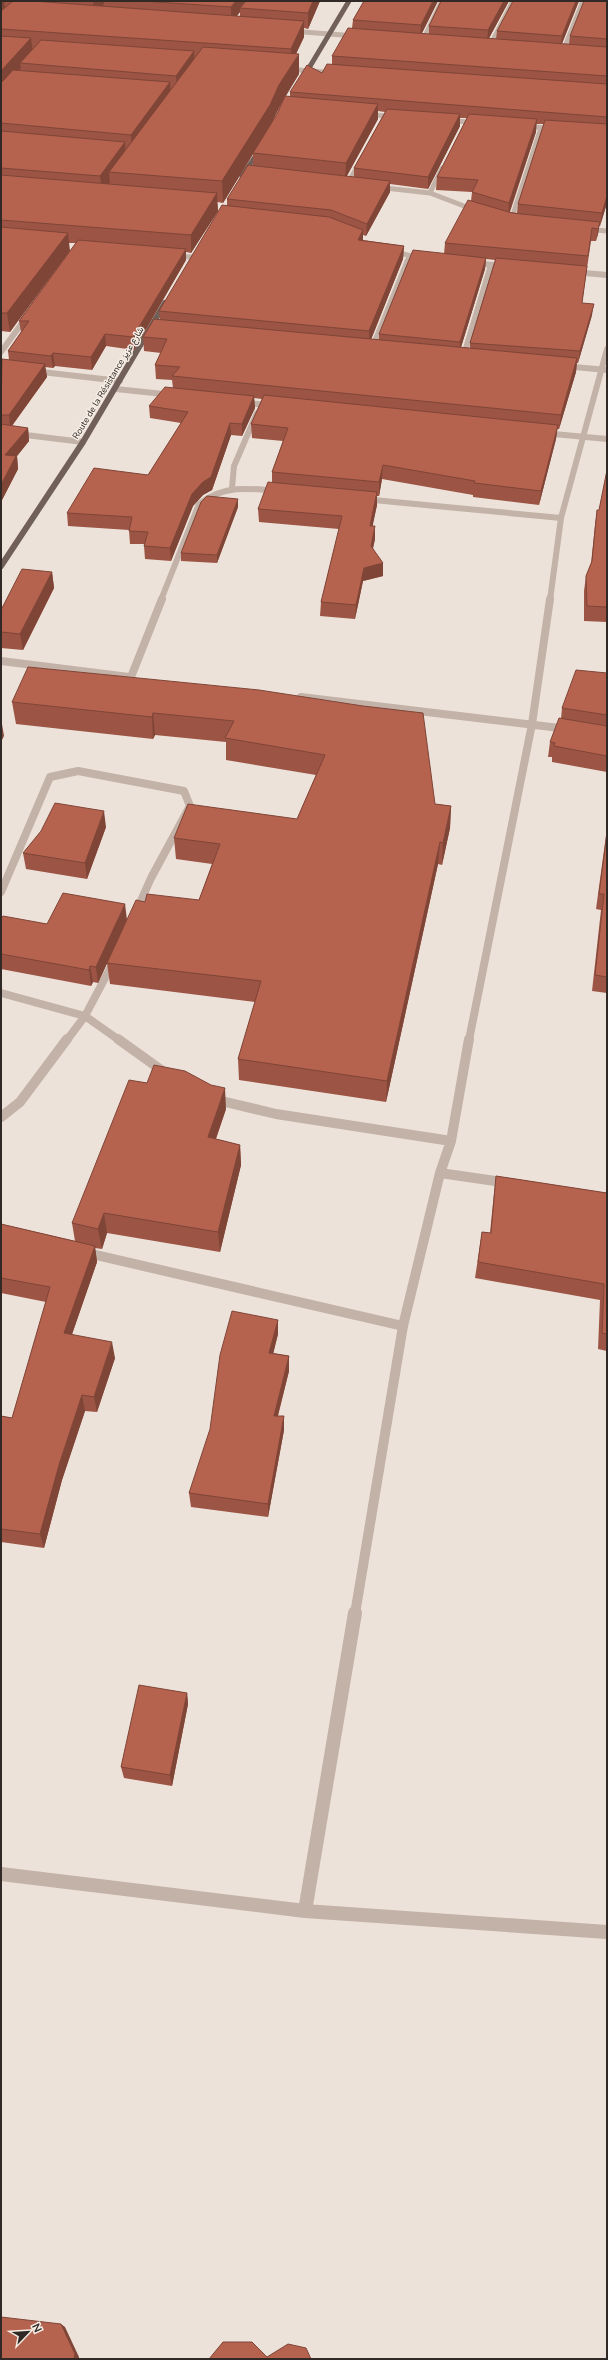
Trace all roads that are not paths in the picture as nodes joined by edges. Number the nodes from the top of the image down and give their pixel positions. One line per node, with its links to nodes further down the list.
1 (349, 1): 6 (main road)
2 (442, 1): 9 (street)
3 (513, 1): 12 (street)
4 (583, 1): 15 (street)
5 (280, 31): 6 (street)
6 (328, 35): 7 (street); 18 (main road)
7 (360, 36)
8 (415, 40): 9 (street)
9 (423, 40): 10 (street)
10 (430, 41)
11 (483, 45): 12 (street)
12 (490, 46): 13 (street)
13 (498, 46)
14 (555, 51): 15 (street)
15 (563, 52): 16 (street)
16 (570, 52)
17 (278, 68): 18 (street)
18 (308, 70): 19 (street); 20 (main road)
19 (345, 74)
20 (300, 83)
21 (360, 114): 22 (street)
22 (384, 116): 23 (street); 25 (street)
23 (406, 117)
24 (436, 120): 26 (street)
25 (380, 122)
26 (466, 122): 27 (street); 30 (street)
27 (481, 123)
28 (519, 126): 29 (street)
29 (541, 128): 31 (street); 45 (street)
30 (462, 129)
31 (563, 130)
32 (266, 140): 35 (main road)
33 (362, 156): 38 (street)
34 (444, 164): 42 (street)
35 (245, 172): 36 (street); 39 (main road)
36 (252, 172)
37 (341, 182): 38 (street)
38 (348, 183): 40 (street)
39 (238, 184)
40 (356, 184)
41 (370, 186): 42 (street)
42 (430, 193): 43 (street)
43 (483, 214)
44 (504, 219): 45 (street)
45 (511, 221): 46 (street)
46 (518, 222)
47 (578, 228): 48 (street)
48 (607, 231)
49 (388, 250): 53 (street)
50 (198, 251): 52 (main road)
51 (163, 255): 52 (street)
52 (194, 257): 56 (main road)
53 (409, 257): 54 (street); 66 (street)
54 (432, 259)
55 (462, 262): 57 (street)
56 (190, 264)
57 (491, 265): 58 (street); 70 (street)
58 (514, 267)
59 (568, 272): 60 (street)
60 (607, 275)
61 (168, 298): 63 (main road, Route de la Résistance شارع عزيز)
62 (32, 309): 69 (street)
63 (152, 328): 64 (street); 74 (main road, Route de la Résistance شارع عزيز)
64 (160, 329)
65 (364, 348): 66 (street)
66 (372, 348): 67 (street)
67 (380, 349)
68 (607, 349): 72 (street)
69 (1, 352)
70 (456, 358)
71 (557, 366): 72 (street)
72 (605, 369): 82 (street)
73 (25, 370): 74 (street)
74 (120, 381): 75 (main road, Route de la Résistance شارع عزيز)
75 (116, 388): 76 (street); 84 (main road, Route de la Résistance شارع عزيز)
76 (177, 395)
77 (230, 401): 78 (street)
78 (261, 405): 79 (street); 85 (street)
79 (277, 406)
80 (1, 432): 84 (street)
81 (537, 432): 82 (street)
82 (584, 437): 83 (street); 88 (street)
83 (607, 440)
84 (83, 442): 89 (main road, Route de la Résistance شارع عزيز)
85 (232, 488): 86 (street); 91 (street)
86 (284, 492)
87 (355, 498): 88 (street)
88 (561, 518): 93 (street)
89 (3, 559): 90 (main road, Route de la Résistance شارع عزيز)
90 (1, 566)
91 (1, 661)
92 (296, 696): 93 (street)
93 (532, 724): 94 (street); 103 (street)
94 (577, 731)
95 (1, 892): 96 (street)
96 (132, 922)
97 (119, 951): 99 (street)
98 (1, 993): 99 (street)
99 (85, 1016): 100 (street); 102 (street)
100 (171, 1076)
101 (203, 1093): 103 (street)
102 (1, 1117)
103 (451, 1140): 104 (street)
104 (440, 1173): 105 (street); 107 (street)
105 (516, 1184)
106 (70, 1249): 107 (street)
107 (403, 1326): 109 (street)
108 (1, 1874): 109 (street)
109 (305, 1911): 110 (street)
110 (607, 1932)

